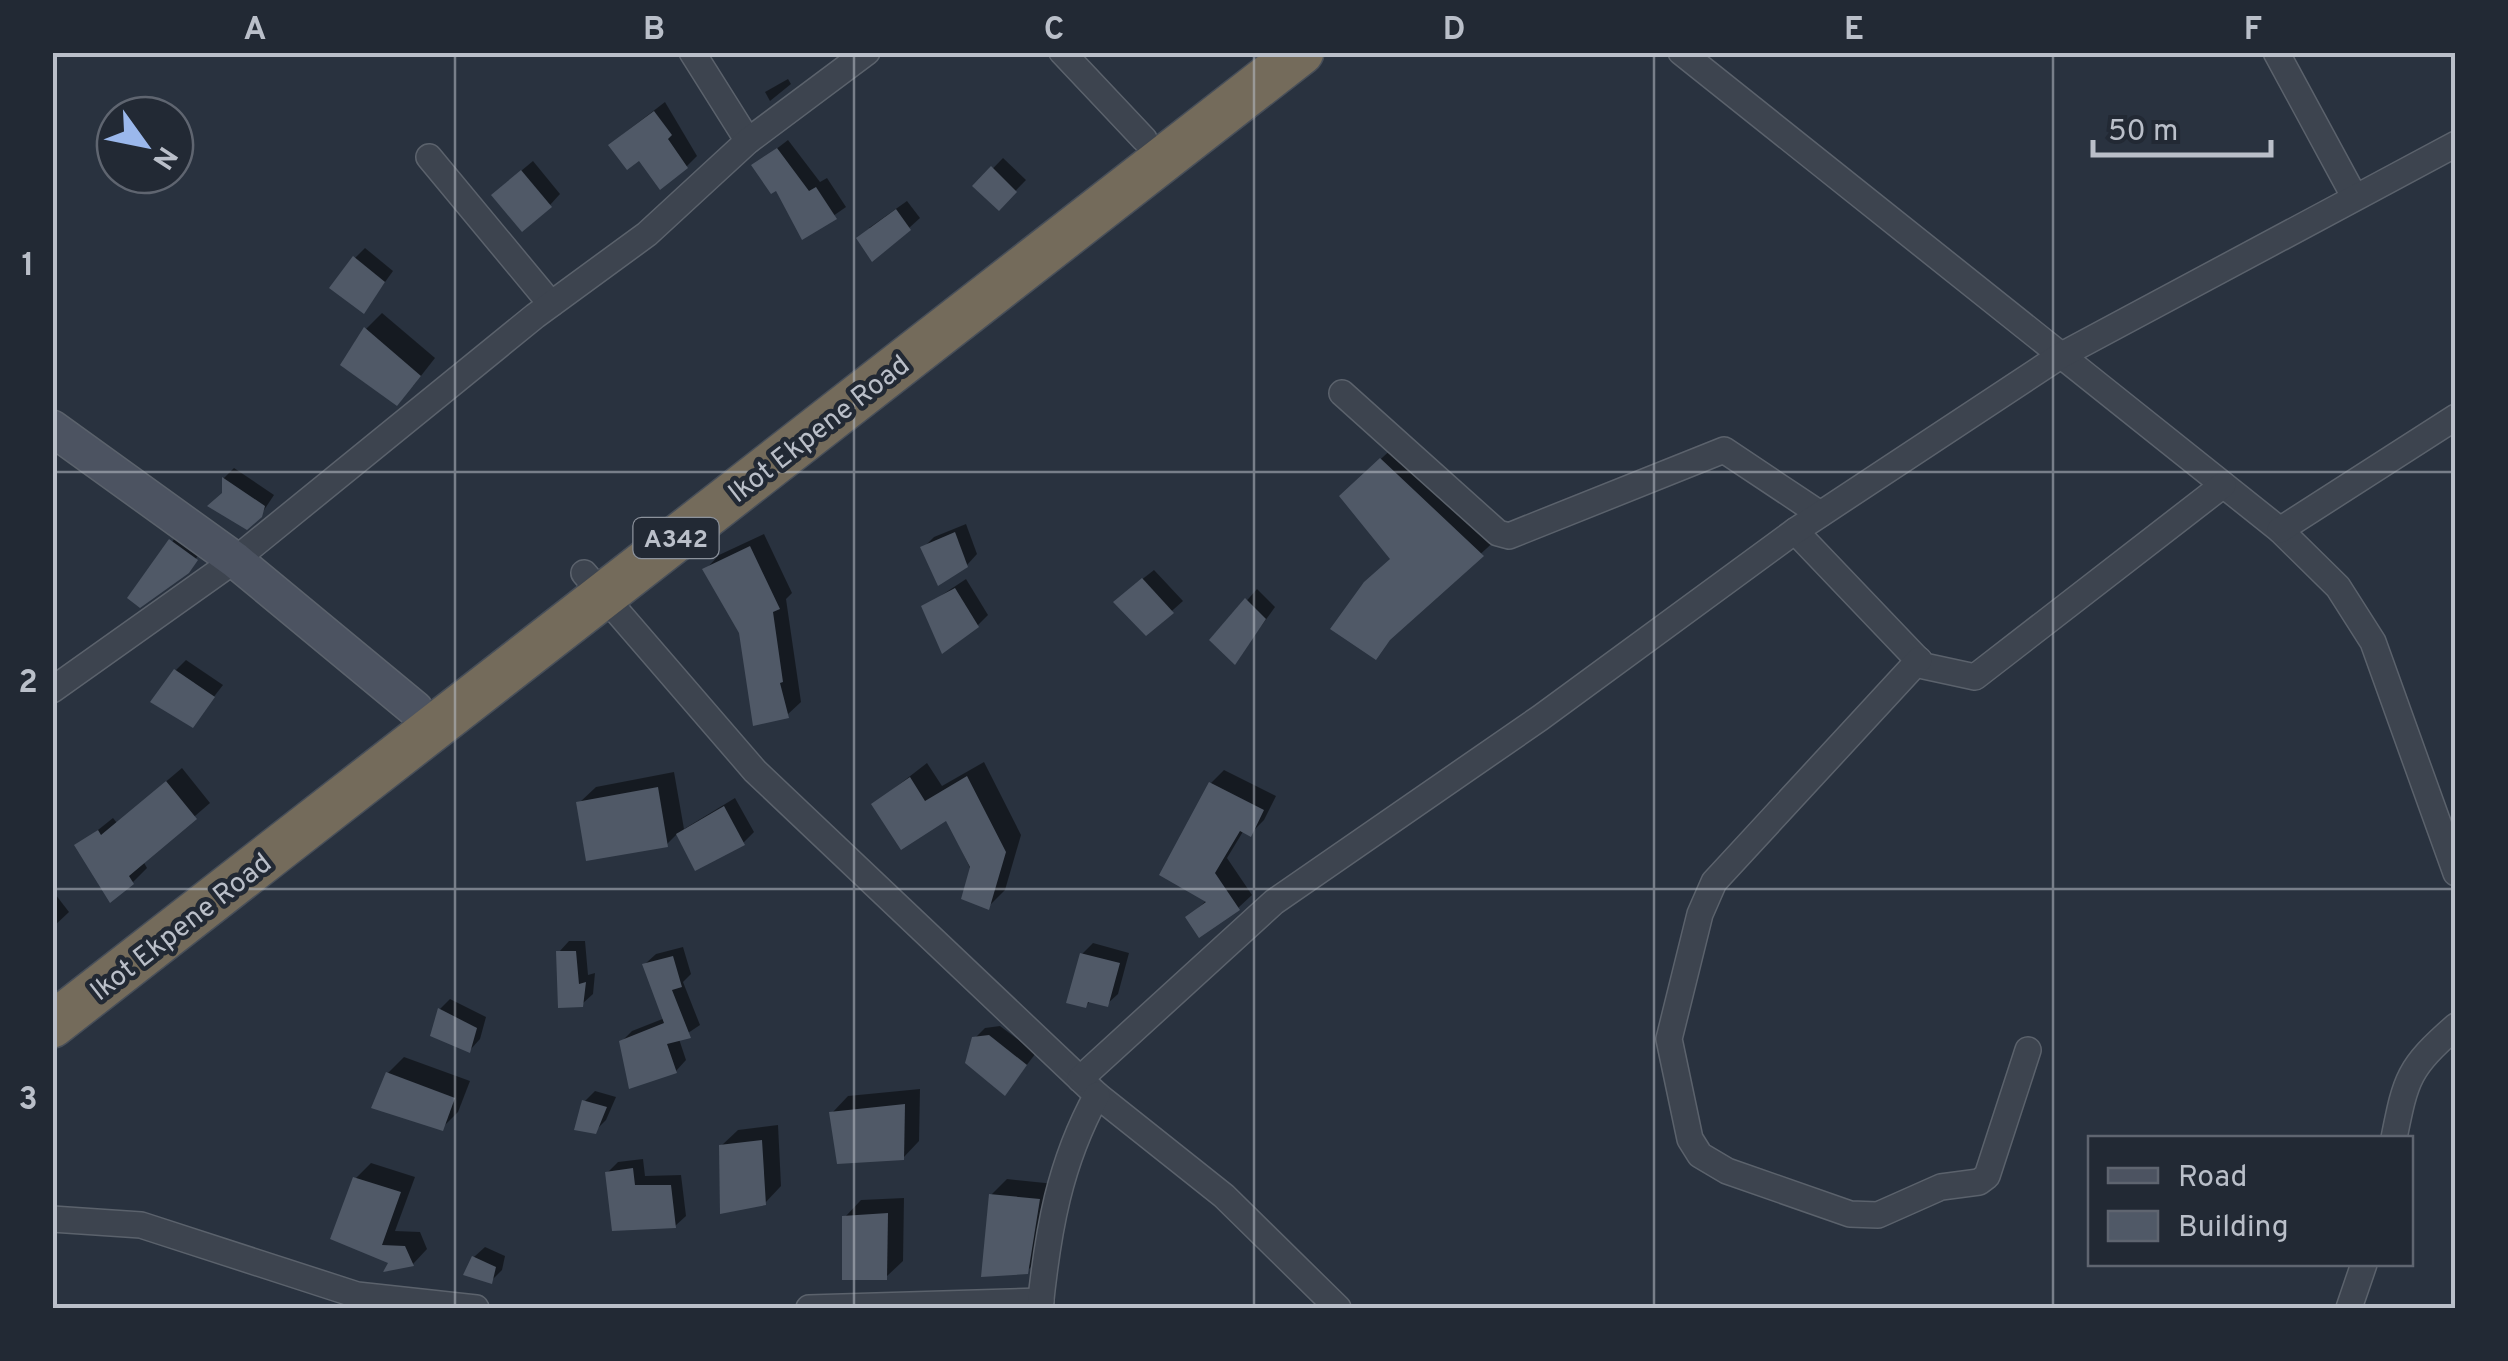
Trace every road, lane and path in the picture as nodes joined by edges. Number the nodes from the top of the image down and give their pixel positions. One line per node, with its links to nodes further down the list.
1 (692, 52): 9 (street)
2 (867, 52): 9 (street)
3 (1062, 52): 8 (street)
4 (1256, 52): 8 (highway, Ikot Ekpene Road / A342)
5 (1301, 52): 23 (highway, Ikot Ekpene Road / A342)
6 (1681, 52): 14 (street)
7 (2276, 52): 12 (street)
8 (1144, 139): 23 (highway, Ikot Ekpene Road / A342)
9 (748, 142): 13 (street)
10 (2456, 144): 12 (street)
11 (430, 157): 13 (street)
12 (2354, 196): 14 (street)
13 (551, 304): 22 (street)
14 (2060, 356): 18 (street); 19 (street)
15 (1342, 393): 19 (street)
16 (2456, 417): 20 (street)
17 (52, 428): 22 (street)
18 (2223, 484): 20 (street); 24 (street)
19 (1820, 514): 21 (street)
20 (2280, 530): 27 (street)
21 (1796, 531): 24 (street); 32 (street)
22 (234, 560): 25 (street); 26 (street)
23 (592, 584): 26 (highway, Ikot Ekpene Road / A342); 29 (highway, Ikot Ekpene Road / A342); 32 (street)
24 (1918, 660): 31 (street)
25 (52, 690)
26 (415, 710): 28 (highway, Ikot Ekpene Road / A342)
27 (2456, 872)
28 (52, 990)
29 (52, 1025)
30 (2456, 1026): 33 (street)
31 (2028, 1050)
32 (1088, 1087): 36 (street); 39 (street)
33 (2394, 1136)
34 (52, 1219): 37 (street)
35 (2363, 1266): 40 (street)
36 (1040, 1305): 38 (street)
37 (476, 1308)
38 (810, 1308)
39 (1338, 1308)
40 (2348, 1308)

